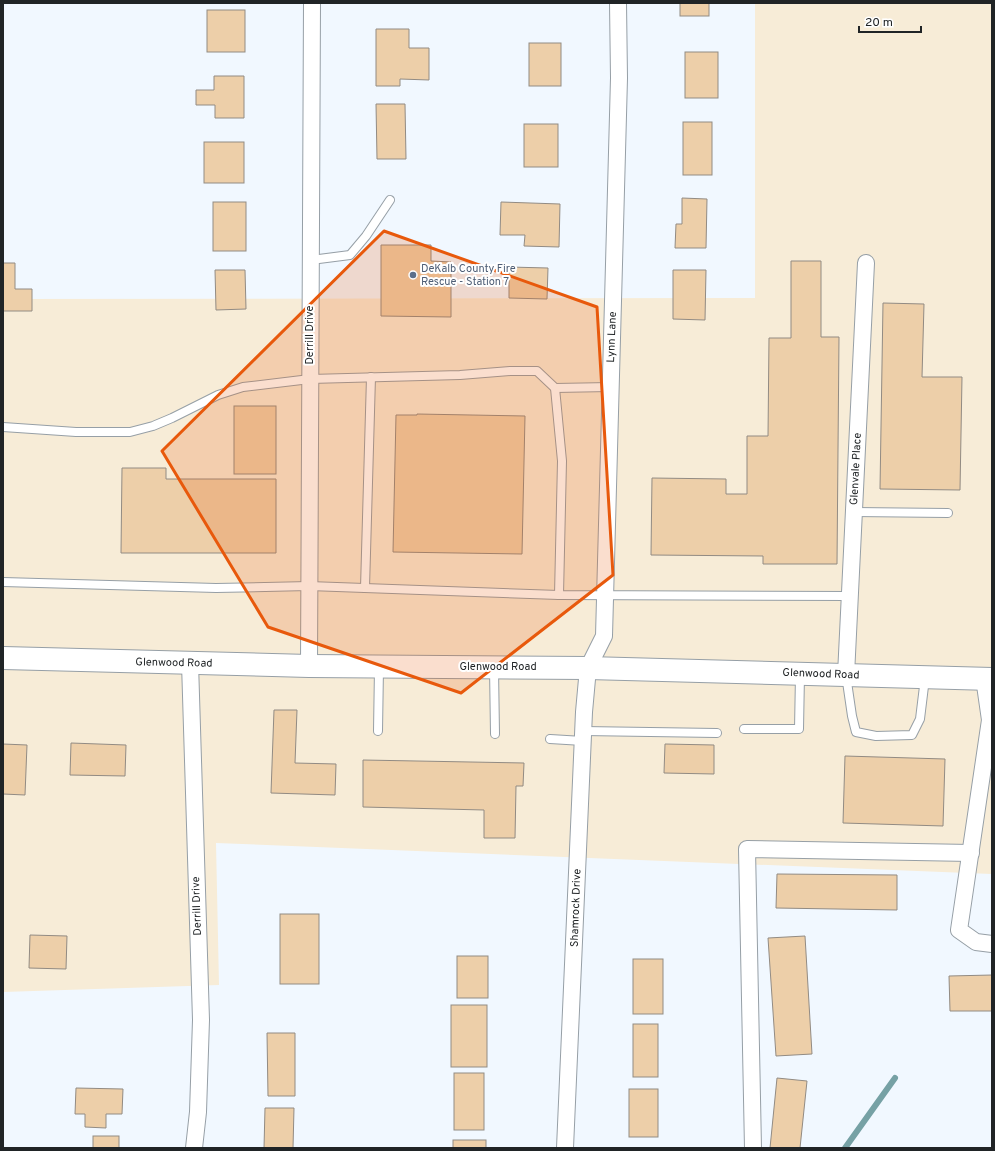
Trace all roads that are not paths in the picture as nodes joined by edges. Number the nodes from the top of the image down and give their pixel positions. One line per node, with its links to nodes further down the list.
1 (312, 3): 4 (street, Derrill Drive)
2 (618, 3): 8 (street, Lynn Lane)
3 (390, 200): 4 (lane)
4 (311, 260): 7 (street, Derrill Drive)
5 (866, 263): 11 (street, Glenvale Place)
6 (371, 378): 7 (lane); 9 (lane); 15 (lane)
7 (310, 379): 10 (lane); 14 (street, Derrill Drive)
8 (610, 387): 9 (lane); 17 (street, Lynn Lane)
9 (555, 388): 16 (lane)
10 (3, 427)
11 (854, 512): 12 (lane); 18 (street, Glenvale Place)
12 (948, 513)
13 (3, 582): 14 (lane)
14 (309, 586): 15 (lane); 21 (street, Derrill Drive)
15 (365, 588): 16 (lane)
16 (559, 595): 17 (lane)
17 (605, 595): 18 (lane); 24 (street, Lynn Lane)
18 (850, 596): 26 (street, Glenvale Place)
19 (3, 658): 20 (main road, Glenwood Road)
20 (190, 663): 21 (main road, Glenwood Road); 37 (street, Derrill Drive)
21 (309, 666): 22 (main road, Glenwood Road)
22 (379, 666): 23 (main road, Glenwood Road); 30 (lane)
23 (494, 667): 24 (main road, Glenwood Road); 32 (lane)
24 (588, 668): 25 (main road, Glenwood Road); 33 (street, Shamrock Drive)
25 (800, 673): 26 (main road, Glenwood Road); 29 (lane)
26 (846, 675): 27 (main road, Glenwood Road); 27 (lane)
27 (925, 677): 28 (main road, Glenwood Road)
28 (988, 678): 35 (street)
29 (744, 729)
30 (378, 731)
31 (717, 732): 33 (lane)
32 (495, 734)
33 (583, 736): 34 (lane); 38 (street, Shamrock Drive)
34 (550, 739)
35 (971, 853): 36 (street); 39 (street)
36 (992, 944)
37 (194, 1148)
38 (565, 1148)
39 (753, 1148)

